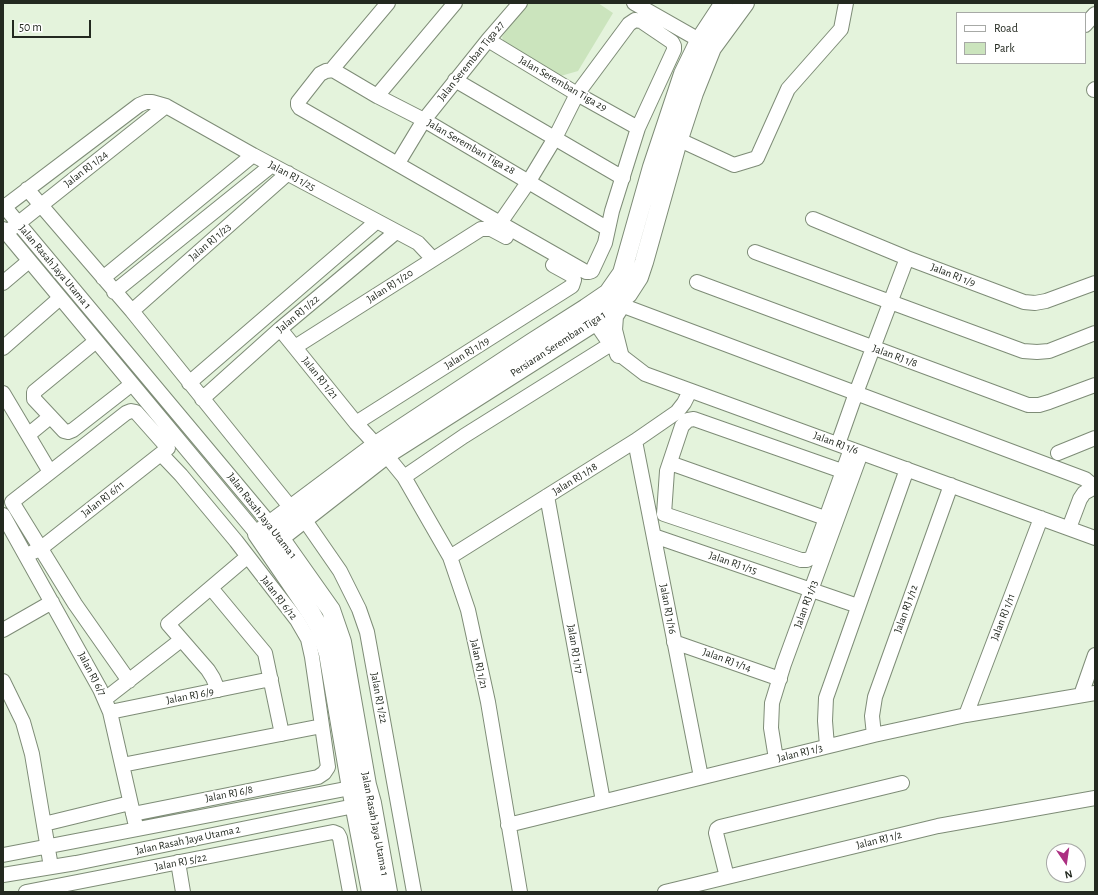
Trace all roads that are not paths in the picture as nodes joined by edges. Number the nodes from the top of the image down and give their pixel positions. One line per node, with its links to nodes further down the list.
1 (388, 3): 12 (street)
2 (455, 3): 15 (street)
3 (520, 3): 10 (street, Jalan Seremban Tiga 27)
4 (634, 3): 11 (street)
5 (724, 3): 11 (main road, Persiaran Seremban Tiga 1)
6 (745, 3): 11 (main road, Persiaran Seremban Tiga 1)
7 (846, 3): 20 (street)
8 (1095, 14): 9 (street)
9 (1086, 24)
10 (488, 40): 13 (street, Jalan Seremban Tiga 27); 14 (street, Jalan Seremban Tiga 29)
11 (706, 44): 20 (main road, Persiaran Seremban Tiga 1)
12 (333, 70): 15 (street, Jalan Seremban Tiga 28); 23 (street)
13 (455, 80): 18 (street, Jalan Seremban Tiga 27); 21 (street)
14 (577, 94): 19 (street, Jalan Seremban Tiga 29); 19 (street); 21 (street)
15 (377, 96): 18 (street, Jalan Seremban Tiga 28)
16 (146, 102): 17 (street, Jalan RJ 1/25); 28 (street, Jalan RJ 1/24)
17 (166, 106): 22 (street, Jalan RJ 1/25); 29 (street, Jalan RJ 1/24)
18 (424, 120): 23 (street, Jalan Seremban Tiga 27); 27 (street, Jalan Seremban Tiga 28)
19 (638, 128): 26 (street)
20 (671, 136): 49 (main road, Persiaran Seremban Tiga 1); 52 (main road, Persiaran Seremban Tiga 1)
21 (555, 138): 26 (street); 27 (street)
22 (253, 155): 24 (street, Jalan RJ 1/25); 42 (street)
23 (398, 163): 34 (street)
24 (272, 166): 25 (street, Jalan RJ 1/25); 47 (street, Jalan RJ 1/23)
25 (288, 173): 32 (street, Jalan RJ 1/25); 51 (street, Jalan RJ 1/23)
26 (623, 178): 35 (street)
27 (529, 181): 34 (street); 35 (street, Jalan Seremban Tiga 28)
28 (27, 189): 29 (street, Jalan RJ 1/22); 30 (street, Jalan RJ 1/24)
29 (40, 205): 33 (street, Jalan RJ 1/24); 42 (street, Jalan RJ 1/22)
30 (4, 206): 33 (street, Jalan Rasah Jaya Utama 1)
31 (813, 219): 39 (street, Jalan RJ 1/9)
32 (376, 222): 37 (street, Jalan RJ 1/25); 60 (street, Jalan RJ 1/22)
33 (18, 223): 36 (street, Jalan RJ 1/24); 93 (street, Jalan Rasah Jaya Utama 1)
34 (500, 223): 35 (street)
35 (608, 228)
36 (5, 231): 41 (street, Jalan Rasah Jaya Utama 1)
37 (396, 232): 40 (street, Jalan RJ 1/25); 53 (street, Jalan RJ 1/22)
38 (755, 252): 50 (street)
39 (907, 258): 46 (street, Jalan RJ 1/9); 50 (street)
40 (433, 259): 43 (street, Jalan RJ 1/20); 57 (street, Jalan RJ 1/20)
41 (29, 261): 44 (street); 48 (street, Jalan Rasah Jaya Utama 1)
42 (103, 278): 47 (street, Jalan RJ 1/22)
43 (574, 280): 69 (street, Jalan RJ 1/19)
44 (3, 282)
45 (697, 282): 58 (street, Jalan RJ 1/8)
46 (1095, 283)
47 (114, 292): 51 (street, Jalan RJ 1/22)
48 (60, 298): 55 (street, Jalan Rasah Jaya Utama 1); 56 (street)
49 (625, 300): 52 (main road, Persiaran Seremban Tiga 1); 59 (main road); 65 (street)
50 (891, 301): 54 (street); 58 (street)
51 (132, 312): 60 (street, Jalan RJ 1/22)
52 (591, 316): 59 (street, Jalan RJ 1/6); 75 (main road, Persiaran Seremban Tiga 1)
53 (280, 329): 57 (street, Jalan RJ 1/21); 66 (street, Jalan RJ 1/22)
54 (1095, 333)
55 (96, 341): 61 (street, Jalan Rasah Jaya Utama 1); 68 (street)
56 (3, 348)
57 (295, 348): 69 (street, Jalan RJ 1/21)
58 (874, 348): 62 (street, Jalan RJ 1/8); 65 (street)
59 (615, 349): 63 (street, Jalan RJ 1/6); 81 (street)
60 (189, 383): 66 (street, Jalan RJ 1/22)
61 (132, 384): 68 (street); 73 (street, Jalan Rasah Jaya Utama 1)
62 (1095, 385)
63 (690, 390): 67 (street, Jalan RJ 1/18); 74 (street, Jalan RJ 1/6)
64 (3, 392): 70 (street)
65 (856, 393): 74 (street); 83 (street)
66 (202, 399): 86 (street, Jalan RJ 1/22)
67 (685, 413): 72 (street, Jalan RJ 1/18); 77 (street); 79 (street)
68 (50, 417): 70 (street)
69 (356, 423): 75 (street, Jalan RJ 1/21)
70 (28, 435): 80 (street)
71 (1095, 438): 76 (street)
72 (635, 442): 84 (street, Jalan RJ 1/18); 87 (street, Jalan RJ 1/16)
73 (169, 447): 80 (street); 93 (street, Jalan Rasah Jaya Utama 1); 96 (street, Jalan RJ 6/11); 98 (street, Jalan RJ 6/12)
74 (850, 449): 78 (street, Jalan RJ 1/6); 79 (street); 101 (street, Jalan RJ 1/13)
75 (381, 450): 81 (street, Jalan RJ 1/21); 86 (main road, Persiaran Seremban Tiga 1)
76 (1058, 453)
77 (670, 463): 88 (street); 90 (street)
78 (907, 469): 82 (street, Jalan RJ 1/6); 103 (street)
79 (842, 471): 90 (street)
80 (50, 472): 85 (street)
81 (404, 477): 99 (street, Jalan RJ 1/21)
82 (950, 485): 91 (street, Jalan RJ 1/6); 119 (street, Jalan RJ 1/12)
83 (1094, 487): 92 (street)
84 (547, 496): 99 (street, Jalan RJ 1/18); 128 (street, Jalan RJ 1/17)
85 (8, 502): 96 (street)
86 (297, 513): 93 (main road, Persiaran Seremban Tiga 1); 148 (street, Jalan RJ 1/22)
87 (649, 513): 88 (street); 94 (street, Jalan RJ 1/16)
88 (664, 514): 90 (street)
89 (3, 515): 97 (street, Jalan RJ 6/7)
90 (826, 518)
91 (1041, 518): 92 (street, Jalan RJ 1/6); 116 (street, Jalan RJ 1/11)
92 (1069, 528): 95 (street, Jalan RJ 1/6)
93 (269, 536): 126 (main road, Jalan Rasah Jaya Utama 1)
94 (654, 536): 101 (street, Jalan RJ 1/15); 106 (street, Jalan RJ 1/16)
95 (1095, 538)
96 (40, 549): 97 (street, Jalan RJ 6/11); 111 (street)
97 (26, 556): 102 (street, Jalan RJ 6/7)
98 (247, 557): 100 (street); 117 (street, Jalan RJ 6/12)
99 (450, 557): 133 (street, Jalan RJ 1/21)
100 (211, 588): 105 (street); 108 (street)
101 (812, 590): 103 (street, Jalan RJ 1/15); 109 (street, Jalan RJ 1/13)
102 (52, 602): 104 (street); 115 (street, Jalan RJ 6/7)
103 (858, 606): 120 (street)
104 (3, 630)
105 (181, 640): 111 (street); 112 (street)
106 (674, 642): 109 (street, Jalan RJ 1/14); 124 (street, Jalan RJ 1/16)
107 (1095, 656): 114 (street)
108 (271, 679): 112 (street, Jalan RJ 6/9); 118 (street)
109 (780, 679): 121 (street, Jalan RJ 1/13)
110 (3, 681): 132 (street)
111 (129, 681): 115 (street)
112 (218, 690): 115 (street, Jalan RJ 6/9)
113 (1095, 693): 114 (street, Jalan RJ 1/3)
114 (1081, 695): 116 (street, Jalan RJ 1/3)
115 (107, 705): 122 (street, Jalan RJ 6/7)
116 (966, 715): 119 (street, Jalan RJ 1/3)
117 (322, 726): 118 (street); 123 (street, Jalan RJ 6/12)
118 (282, 734): 122 (street)
119 (874, 735): 120 (street, Jalan RJ 1/3)
120 (827, 746): 121 (street, Jalan RJ 1/3)
121 (776, 759): 124 (street, Jalan RJ 1/3)
122 (122, 765): 131 (street, Jalan RJ 6/7)
123 (324, 773): 131 (street, Jalan RJ 6/8)
124 (701, 777): 128 (street, Jalan RJ 1/3)
125 (902, 783): 142 (street)
126 (359, 786): 129 (main road, Jalan Rasah Jaya Utama 1); 130 (main road, Jalan Rasah Jaya Utama 1); 134 (street, Jalan Rasah Jaya Utama 2)
127 (1095, 798): 142 (street, Jalan RJ 1/2)
128 (603, 801): 133 (street, Jalan RJ 1/3)
129 (372, 803): 130 (street, Jalan Rasah Jaya Utama 2); 147 (main road, Jalan Rasah Jaya Utama 1)
130 (354, 806): 136 (street, Jalan Rasah Jaya Utama 2); 146 (main road, Jalan Rasah Jaya Utama 1)
131 (131, 808): 132 (street, Jalan RJ 6/8); 134 (street, Jalan RJ 6/7)
132 (44, 824): 135 (street)
133 (508, 825): 149 (street, Jalan RJ 1/21)
134 (136, 830): 135 (street, Jalan Rasah Jaya Utama 2); 136 (street, Jalan RJ 6/7)
135 (48, 846): 137 (street, Jalan Rasah Jaya Utama 2); 139 (street)
136 (142, 849): 139 (street, Jalan Rasah Jaya Utama 2)
137 (9, 854): 140 (street)
138 (178, 862): 143 (street, Jalan RJ 5/22); 144 (street); 145 (street, Jalan RJ 5/22)
139 (51, 867): 140 (street, Jalan Rasah Jaya Utama 2)
140 (19, 872): 141 (street, Jalan Rasah Jaya Utama 2); 143 (street)
141 (3, 875)
142 (727, 877): 150 (street, Jalan RJ 1/2)
143 (25, 892)
144 (183, 892)
145 (350, 892)
146 (371, 892)
147 (388, 892)
148 (414, 892)
149 (520, 892)
150 (665, 892)

